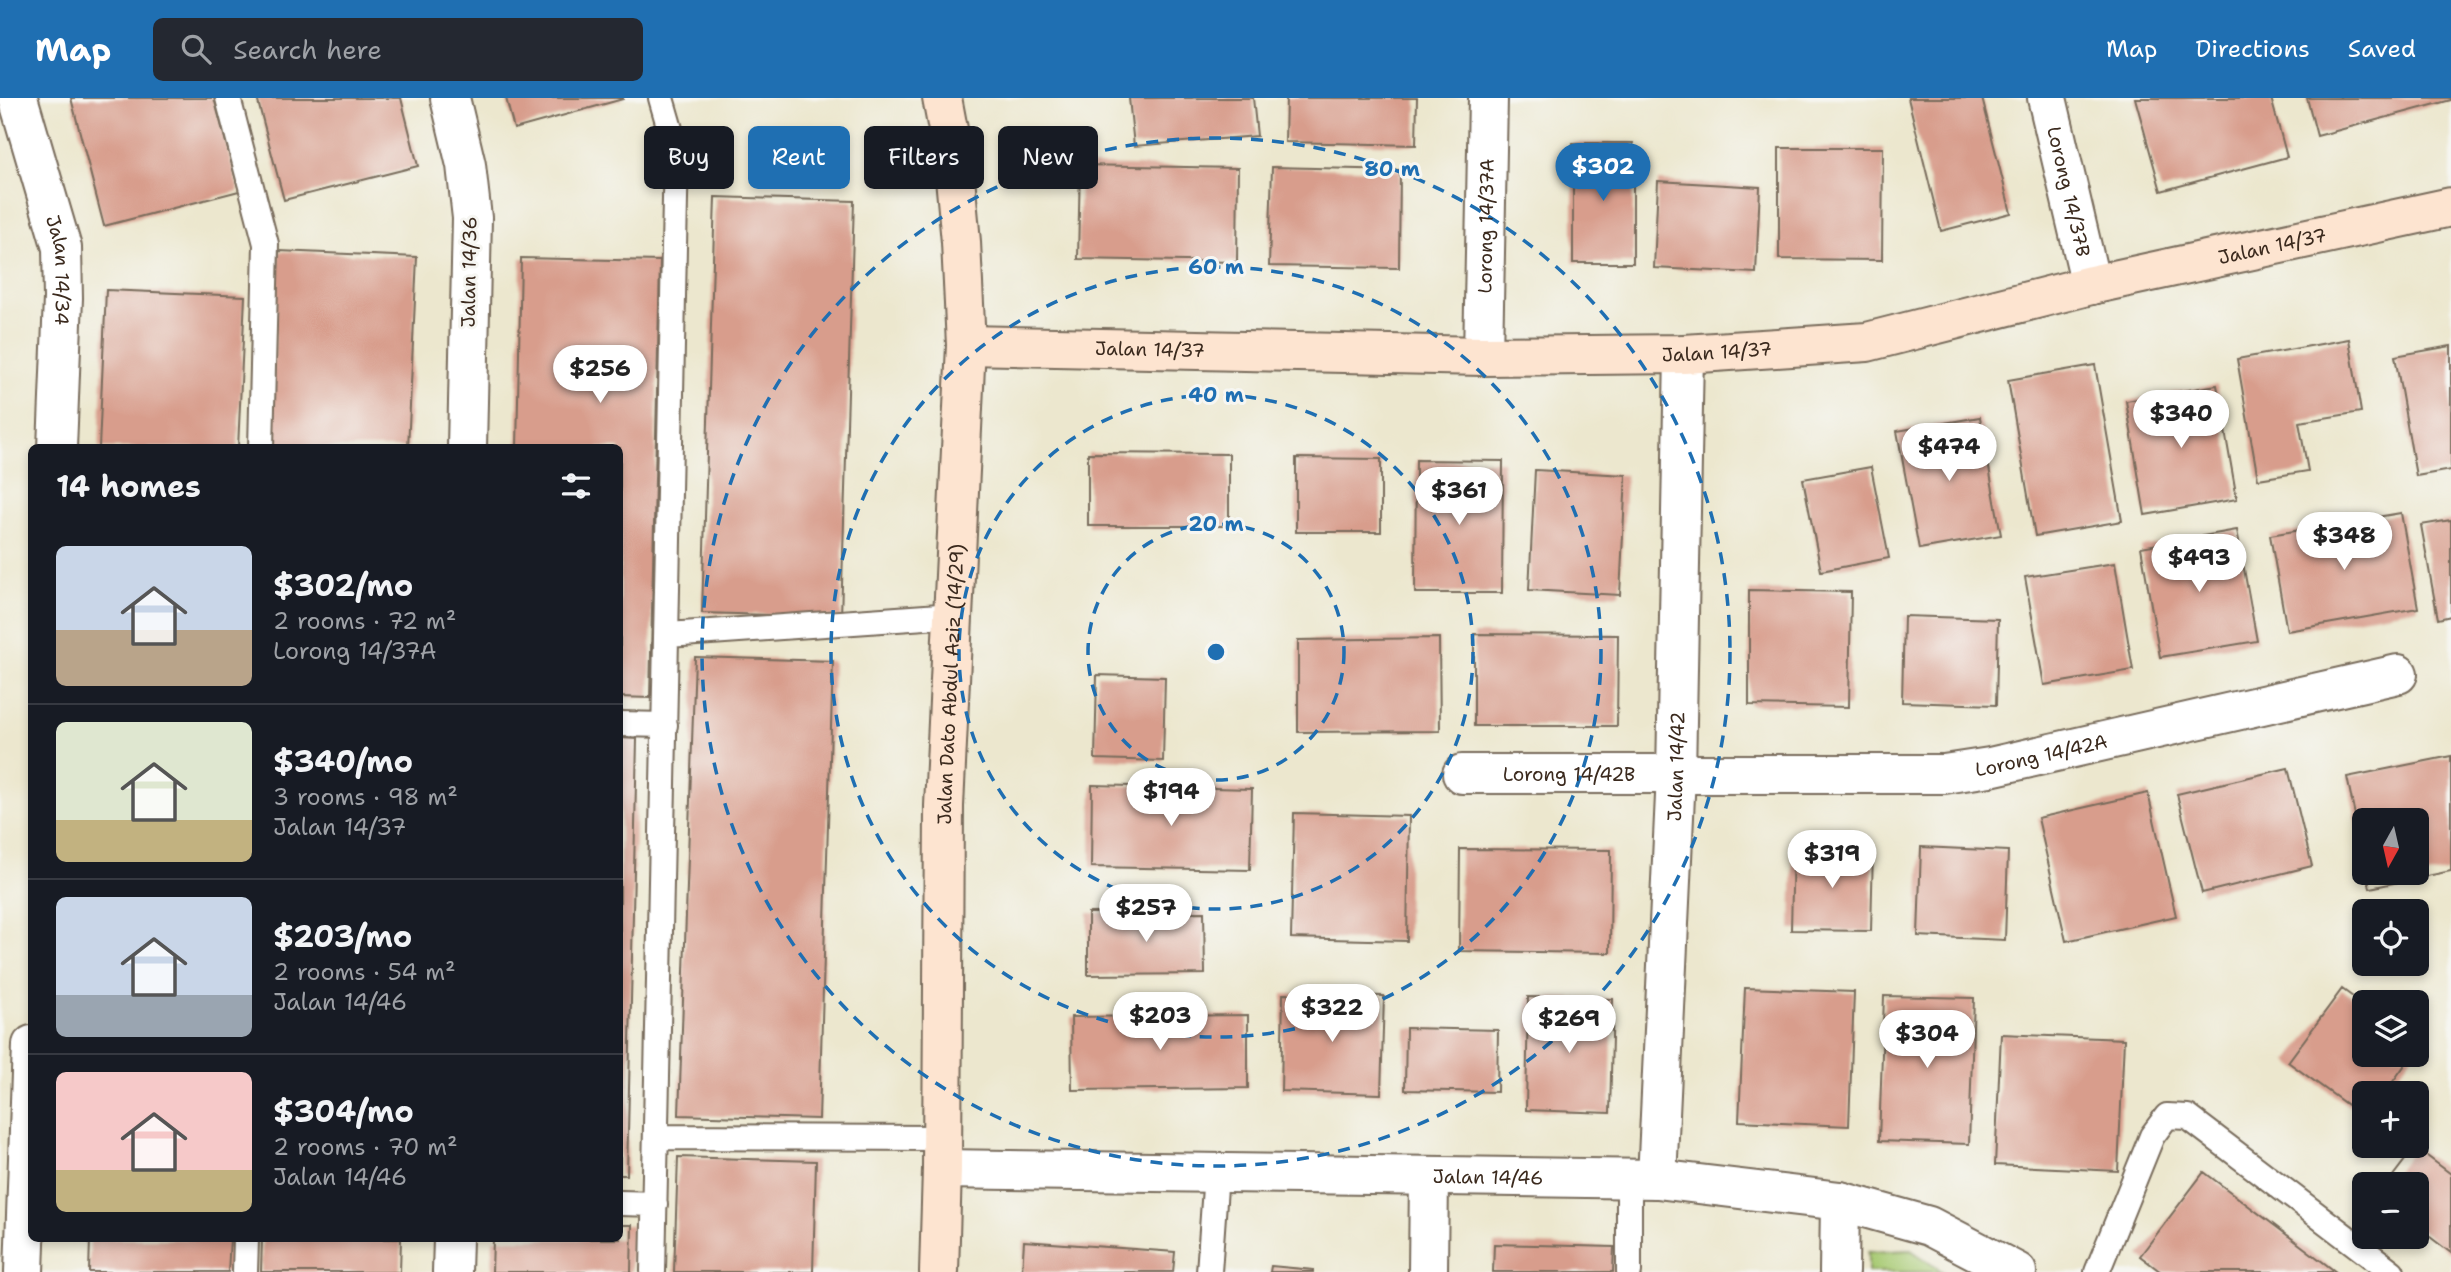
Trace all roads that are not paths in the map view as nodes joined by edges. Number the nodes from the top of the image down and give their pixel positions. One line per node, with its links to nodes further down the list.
1 (18, 98): 13 (street, Jalan 14/34)
2 (228, 98): 14 (lane)
3 (450, 98): 15 (street, Jalan 14/36)
4 (661, 98): 17 (lane)
5 (942, 98): 10 (street, Jalan Dato Abdul Aziz (14/29))
6 (1488, 98): 12 (street, Lorong 14/37A)
7 (2047, 98): 9 (street, Lorong 14/37B)
8 (2451, 207): 9 (street, Jalan 14/37)
9 (2091, 285): 11 (street, Jalan 14/37)
10 (966, 345): 12 (street, Jalan 14/37); 16 (street, Jalan Dato Abdul Aziz (14/29))
11 (1684, 354): 12 (street, Jalan 14/37); 22 (street, Jalan 14/42)
12 (1483, 356)
13 (57, 444)
14 (261, 444)
15 (467, 444)
16 (954, 615): 17 (lane); 24 (street, Jalan Dato Abdul Aziz (14/29))
17 (668, 635): 20 (lane)
18 (2398, 674): 22 (street, Lorong 14/42A)
19 (623, 724): 20 (lane)
20 (665, 725): 23 (lane)
21 (1462, 774): 22 (street, Lorong 14/42B)
22 (1676, 774): 28 (street, Jalan 14/42)
23 (656, 1136): 24 (lane); 31 (lane)
24 (942, 1153): 26 (street, Jalan 14/46); 38 (street, Jalan Dato Abdul Aziz (14/29))
25 (28, 1157): 34 (street)
26 (1216, 1173): 27 (street, Jalan 14/46); 39 (lane)
27 (1429, 1176): 28 (street, Jalan 14/46); 40 (street)
28 (1643, 1179): 29 (street, Jalan 14/46); 41 (lane)
29 (1840, 1201): 42 (street); 43 (street, Jalan 14/46)
30 (623, 1203): 31 (lane)
31 (654, 1204): 37 (lane)
32 (246, 1242): 35 (lane)
33 (453, 1242): 36 (street)
34 (16, 1250)
35 (245, 1272)
36 (452, 1272)
37 (653, 1272)
38 (939, 1272)
39 (1209, 1272)
40 (1428, 1272)
41 (1629, 1272)
42 (1839, 1272)
43 (2018, 1272)
44 (2096, 1272): 45 (lane)
45 (2392, 1272)

